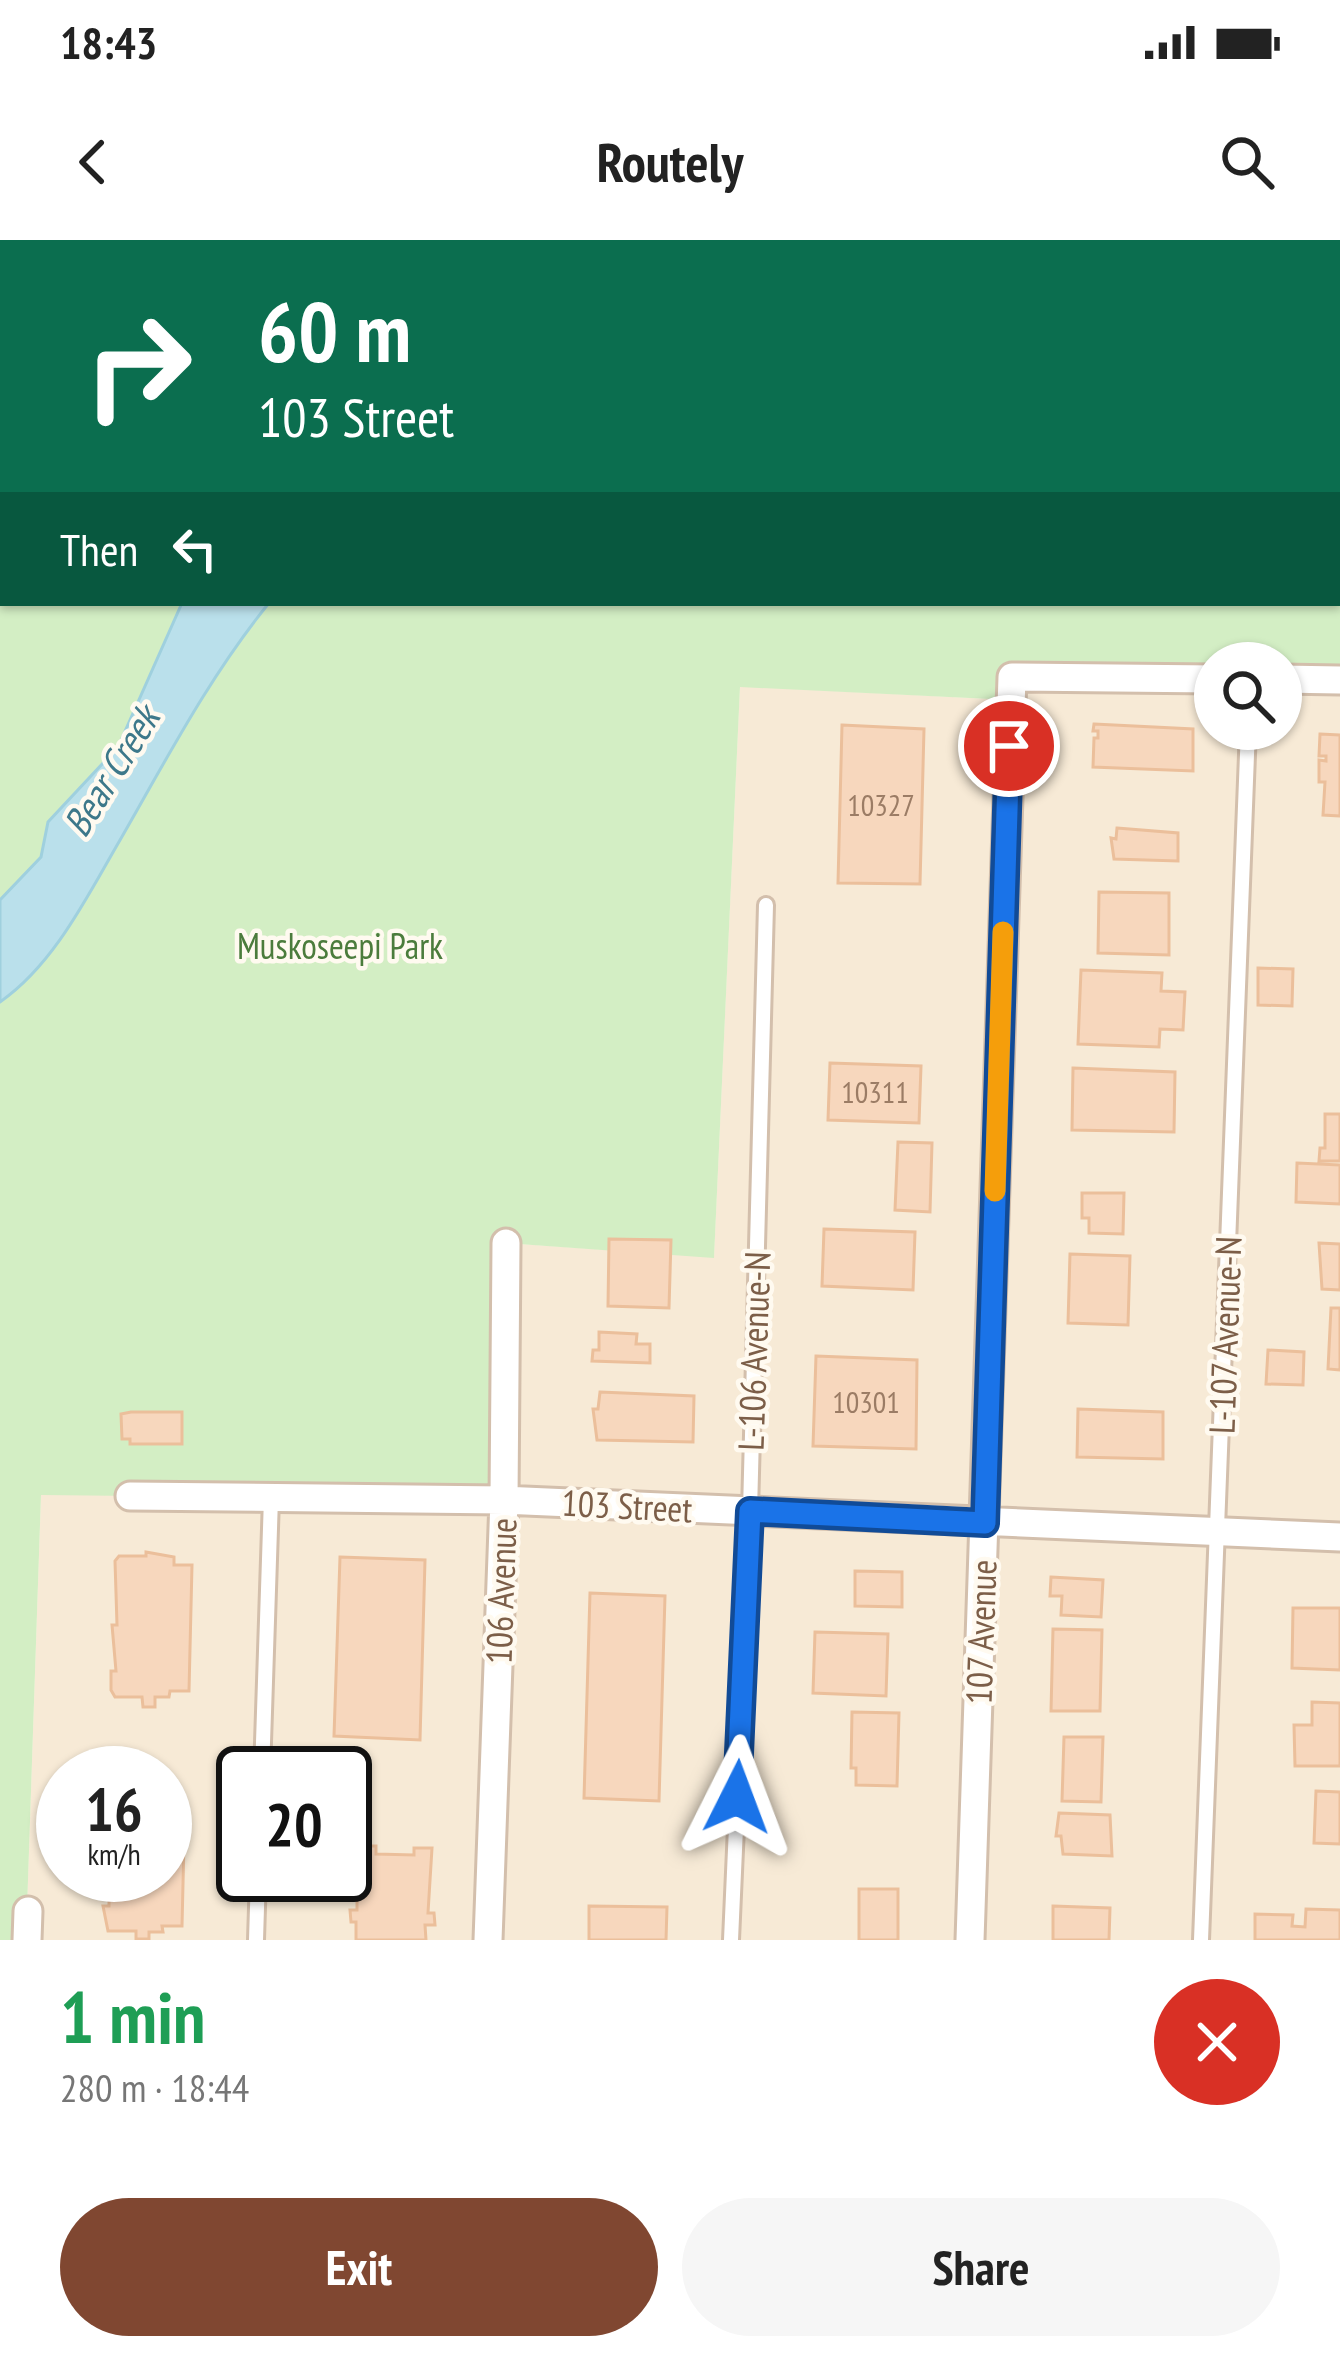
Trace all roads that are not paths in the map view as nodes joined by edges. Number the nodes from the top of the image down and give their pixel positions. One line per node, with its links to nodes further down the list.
1 (1194, 679): 11 (street, 107 Avenue)
2 (1302, 680): 3 (street)
3 (1340, 680)
4 (1247, 750): 12 (lane, L-107 Avenue-N)
5 (766, 905): 10 (lane, L-106 Avenue-N)
6 (506, 1243): 9 (street, 106 Avenue)
7 (130, 1496): 8 (street, 103 Street)
8 (271, 1498): 9 (street, 103 Street); 14 (lane)
9 (504, 1500): 10 (street, 103 Street); 19 (street, 106 Avenue)
10 (750, 1511): 11 (street, 103 Street); 20 (lane, L-106 Avenue-N)
11 (985, 1523): 12 (street, 103 Street); 21 (street, 107 Avenue)
12 (1218, 1532): 13 (street, 103 Street); 22 (lane, L-107 Avenue-N)
13 (1340, 1537)
14 (263, 1746)
15 (257, 1902): 18 (lane)
16 (28, 1911): 17 (street)
17 (27, 1940)
18 (256, 1940)
19 (488, 1940)
20 (731, 1940)
21 (970, 1940)
22 (1201, 1940)

